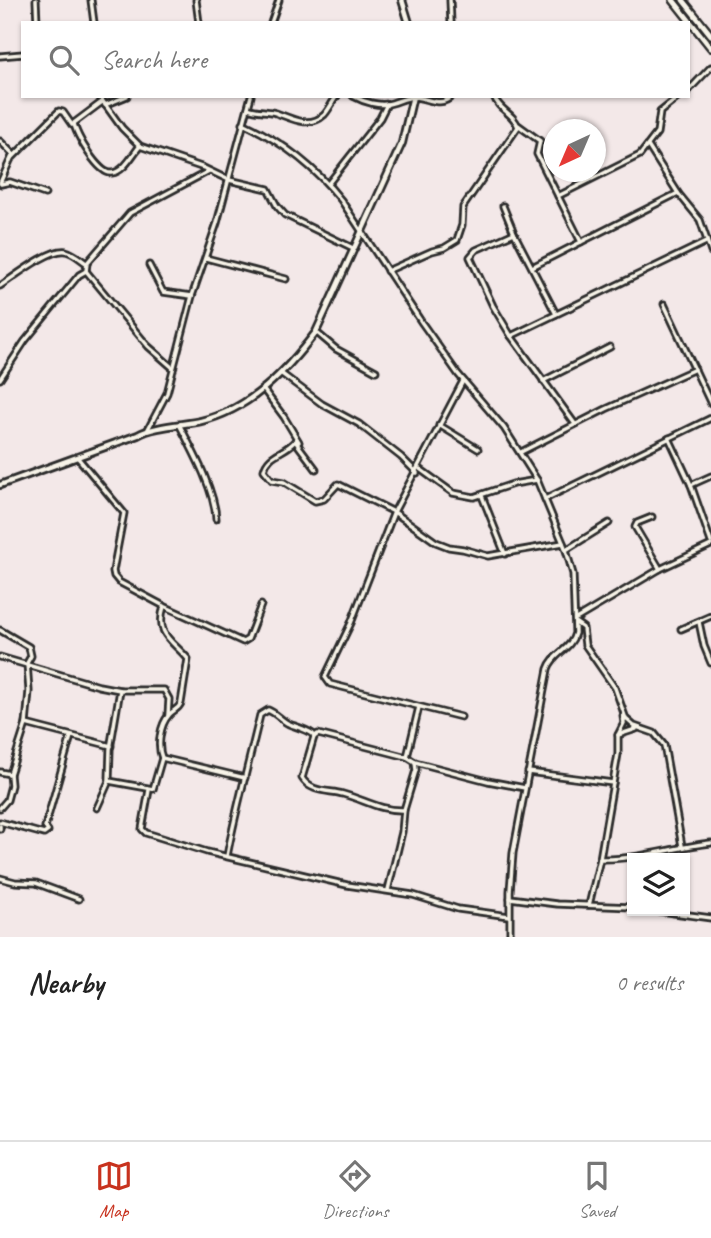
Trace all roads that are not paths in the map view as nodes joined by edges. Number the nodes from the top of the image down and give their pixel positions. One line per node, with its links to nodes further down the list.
1 (36, 0): 9 (street)
2 (91, 0): 10 (street)
3 (196, 0): 11 (street)
4 (279, 0): 12 (street)
5 (450, 0): 14 (street)
6 (673, 0): 15 (highway)
7 (683, 0): 17 (highway)
8 (403, 1): 13 (street)
9 (37, 21)
10 (94, 21)
11 (199, 21)
12 (271, 21)
13 (408, 21)
14 (451, 21)
15 (690, 21)
16 (690, 21): 18 (highway)
17 (711, 35)
18 (711, 48)
19 (21, 54): 20 (street)
20 (0, 56)
21 (711, 67): 22 (street)
22 (690, 89)
23 (100, 98): 34 (street)
24 (121, 98): 34 (street)
25 (250, 98): 36 (street)
26 (336, 98): 36 (street)
27 (358, 98): 35 (street)
28 (409, 98): 35 (street)
29 (413, 98): 52 (street)
30 (418, 98): 31 (street)
31 (450, 98)
32 (495, 98): 38 (street)
33 (678, 98): 42 (street)
34 (103, 104): 39 (street); 41 (street)
35 (387, 104): 47 (street)
36 (248, 108): 37 (street)
37 (243, 123): 45 (street); 47 (street)
38 (517, 124): 50 (street); 63 (street)
39 (74, 126): 41 (street); 43 (street)
40 (0, 141): 43 (street)
41 (139, 146): 44 (street)
42 (648, 146): 48 (street); 50 (street)
43 (13, 157): 46 (street)
44 (209, 170): 45 (street); 59 (street)
45 (229, 180): 56 (street); 58 (street)
46 (0, 184): 49 (street)
47 (328, 184): 52 (street)
48 (678, 193): 54 (street); 55 (street)
49 (45, 194)
50 (558, 196): 54 (street)
51 (503, 206): 53 (street)
52 (360, 232): 56 (street); 63 (street)
53 (514, 233): 61 (street); 70 (street)
54 (581, 242): 61 (street)
55 (706, 242): 57 (street); 68 (street)
56 (352, 248): 69 (street)
57 (711, 252)
58 (206, 258): 64 (street); 66 (street)
59 (87, 263): 62 (street); 65 (street)
60 (149, 265): 66 (street)
61 (532, 267): 68 (street)
62 (86, 271): 72 (street); 76 (street)
63 (387, 271): 77 (street)
64 (286, 279)
65 (0, 286)
66 (192, 296): 72 (street)
67 (664, 304): 73 (street)
68 (556, 314): 70 (street)
69 (316, 332): 74 (street); 75 (street)
70 (511, 336): 78 (street)
71 (611, 347): 78 (street)
72 (173, 368): 85 (street)
73 (695, 369): 80 (street); 82 (street)
74 (376, 371)
75 (282, 374): 79 (street); 92 (street)
76 (0, 379)
77 (463, 380): 83 (street); 89 (street)
78 (543, 381): 82 (street)
79 (263, 389): 84 (street); 87 (street)
80 (711, 404)
81 (711, 418): 86 (street)
82 (575, 424): 89 (street)
83 (439, 425): 88 (street); 92 (street)
84 (180, 426): 85 (street); 101 (street)
85 (148, 429): 90 (street)
86 (669, 438): 96 (street); 98 (street)
87 (295, 441): 91 (street); 99 (street)
88 (478, 449)
89 (521, 452): 94 (street)
90 (78, 458): 95 (street); 109 (street)
91 (316, 469)
92 (418, 470): 97 (street); 99 (street)
93 (711, 476): 96 (street)
94 (537, 480): 97 (street); 98 (street)
95 (0, 485)
96 (691, 485): 104 (street)
97 (482, 496): 106 (street)
98 (545, 499): 103 (street)
99 (394, 512): 106 (street); 119 (street)
100 (652, 517): 107 (street)
101 (216, 519)
102 (609, 523): 105 (street)
103 (564, 543): 105 (street); 106 (street)
104 (711, 543): 107 (street)
105 (566, 550): 111 (street)
106 (505, 554)
107 (660, 569): 111 (street)
108 (261, 605): 109 (street)
109 (163, 606): 121 (street)
110 (711, 616): 112 (street)
111 (576, 621): 120 (street); 133 (street)
112 (699, 622): 113 (street); 117 (street)
113 (681, 629)
114 (0, 630): 116 (street)
115 (0, 657): 116 (street)
116 (27, 663): 118 (street); 123 (street)
117 (711, 663)
118 (120, 690): 121 (street); 128 (street)
119 (419, 706): 122 (street); 129 (street)
120 (623, 713): 124 (street); 125 (street)
121 (168, 715): 130 (street)
122 (461, 717)
123 (26, 724): 126 (street); 134 (street)
124 (638, 728): 125 (street); 145 (street)
125 (618, 734): 137 (street)
126 (71, 736): 128 (street); 143 (street)
127 (314, 737): 129 (street); 135 (street); 142 (street)
128 (111, 746): 136 (street)
129 (407, 757): 131 (street)
130 (162, 758): 135 (street); 139 (street)
131 (415, 762): 138 (street); 142 (street)
132 (0, 772): 134 (street)
133 (528, 772): 137 (street); 138 (street)
134 (10, 774): 140 (street)
135 (245, 778): 146 (street)
136 (109, 781): 139 (street); 141 (street)
137 (613, 783): 147 (street)
138 (526, 788): 150 (street)
139 (149, 790): 146 (street)
140 (0, 808)
141 (97, 808)
142 (404, 810): 149 (street)
143 (0, 826)
144 (711, 843): 145 (street)
145 (682, 846): 147 (street)
146 (227, 856): 149 (street)
147 (600, 859): 152 (street)
148 (0, 878): 151 (street)
149 (388, 890): 155 (street)
150 (510, 898): 152 (street); 155 (street)
151 (79, 899)
152 (589, 905): 153 (street)
153 (627, 907)
154 (690, 915): 156 (street)
155 (509, 916): 157 (street)
156 (711, 918)
157 (510, 937)

